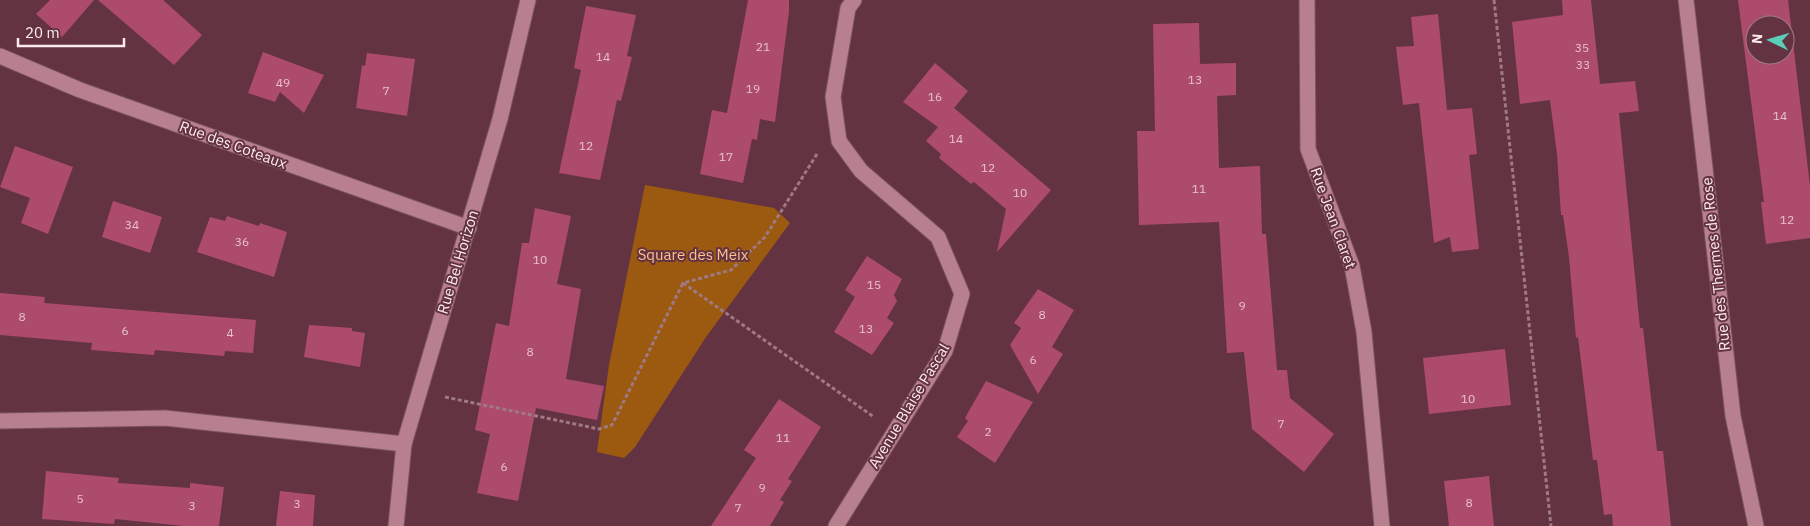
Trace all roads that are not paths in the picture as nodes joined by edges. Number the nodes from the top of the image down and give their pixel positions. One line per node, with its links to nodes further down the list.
1 (528, 0): 6 (street, Rue Bel Horizon)
2 (854, 0): 10 (street, Avenue Blaise Pascal)
3 (1307, 0): 11 (street, Rue Jean Claret)
4 (1686, 0): 12 (street, Rue des Thermes de Rose)
5 (0, 56): 6 (street, Rue des Coteaux)
6 (469, 228): 8 (street, Rue Bel Horizon)
7 (0, 421): 8 (street)
8 (404, 444): 9 (street, Rue Bel Horizon)
9 (396, 526)
10 (836, 526)
11 (1382, 526)
12 (1756, 526)

